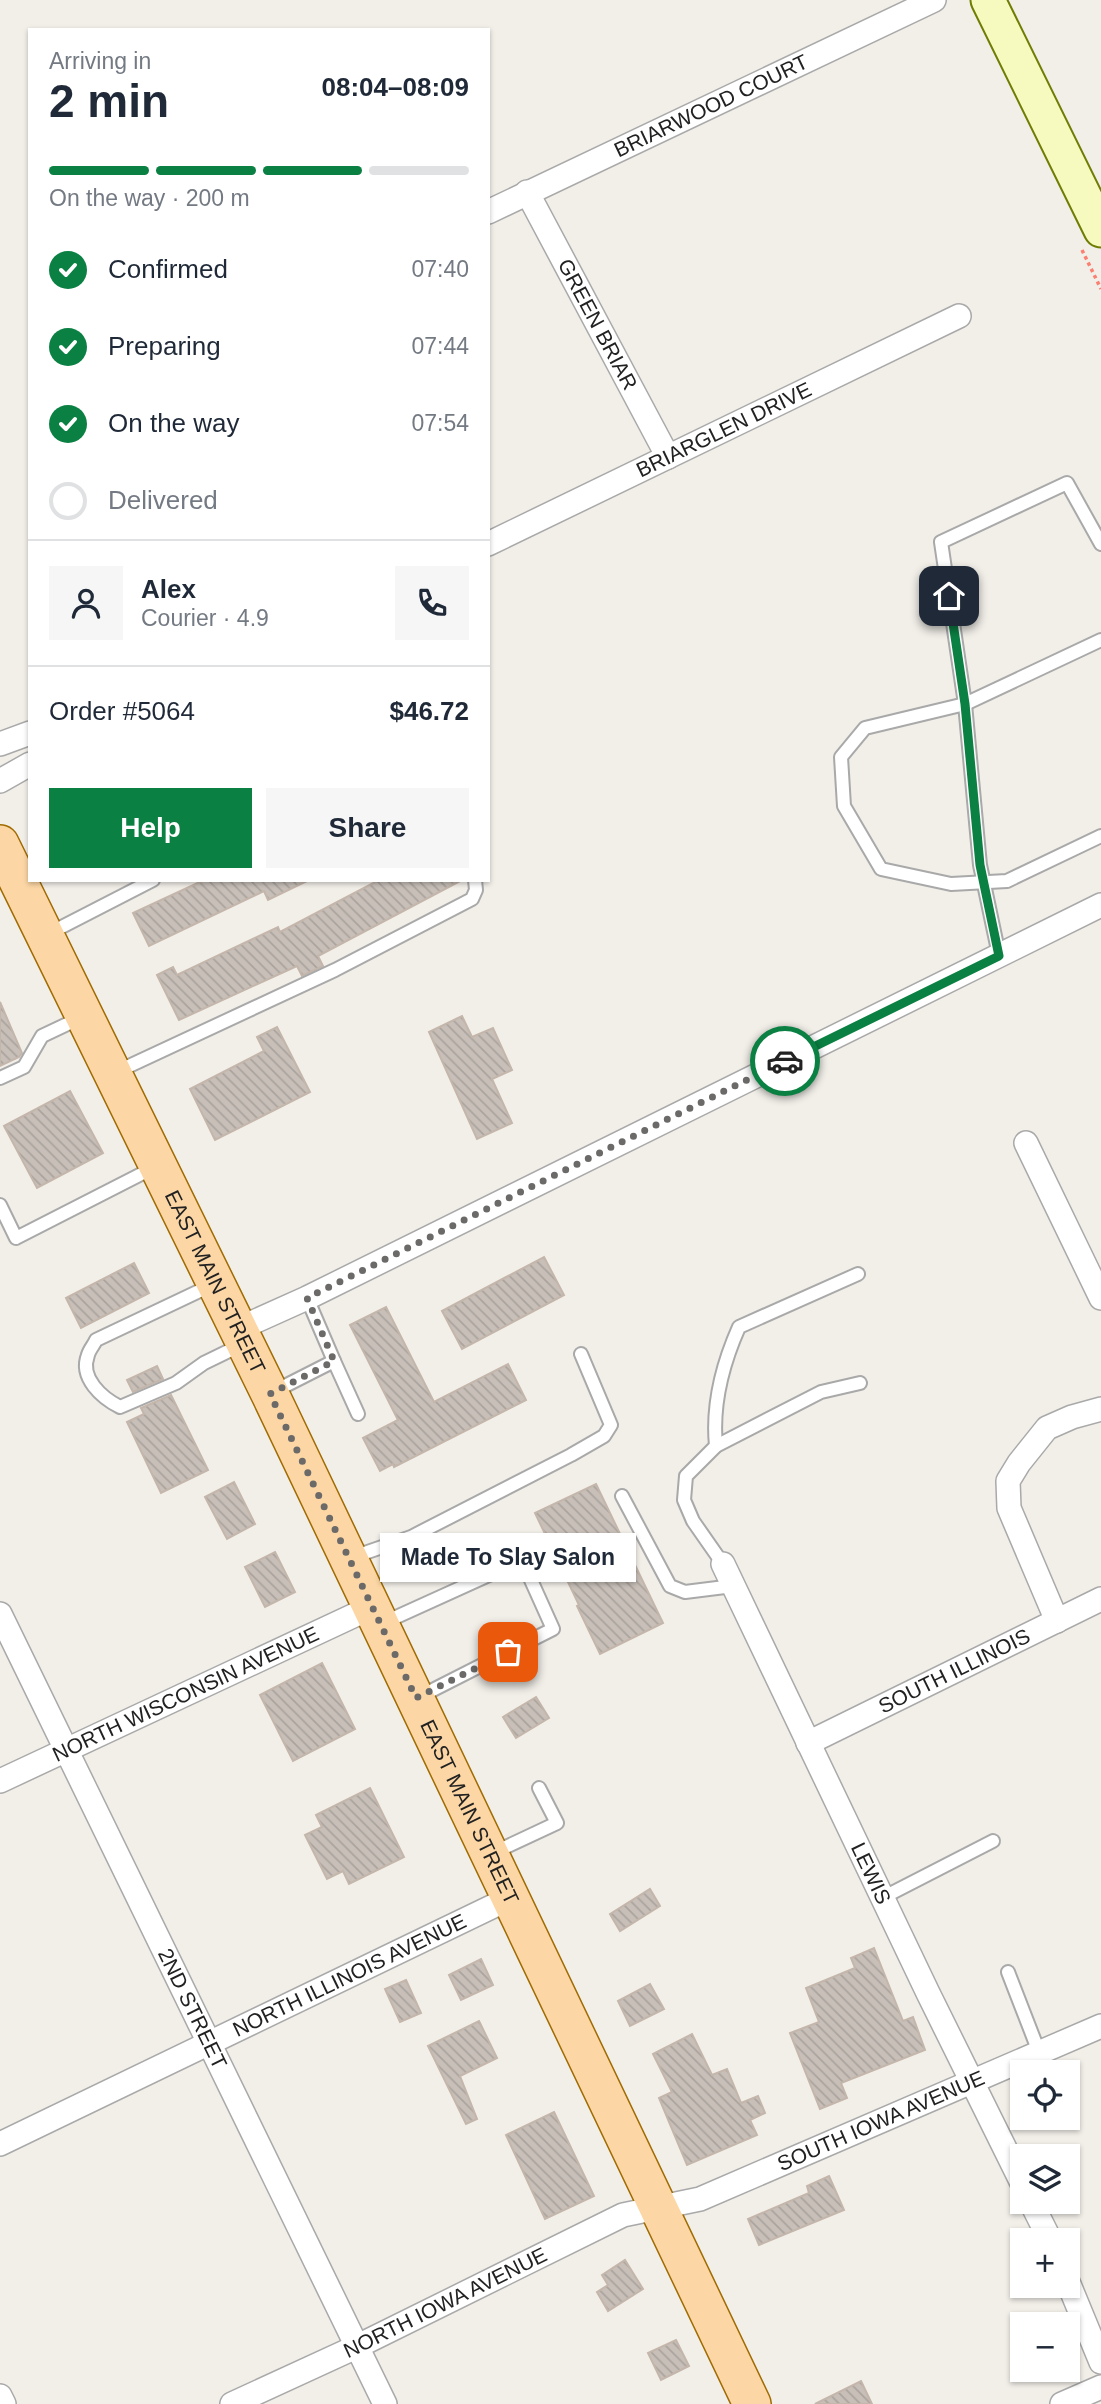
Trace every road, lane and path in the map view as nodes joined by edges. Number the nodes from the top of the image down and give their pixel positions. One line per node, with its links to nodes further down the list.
1 (934, 0): 3 (street, BRIARWOOD COURT)
2 (988, 0): 5 (street)
3 (527, 192): 4 (street, BRIARWOOD COURT); 7 (street, GREEN BRIAR)
4 (490, 211)
5 (1101, 230)
6 (959, 316): 7 (street, BRIARGLEN DRIVE)
7 (668, 457): 8 (street, BRIARGLEN DRIVE)
8 (490, 543)
9 (1101, 544): 11 (lane)
10 (1101, 640): 11 (lane)
11 (965, 704): 20 (lane); 20 (lane)
12 (28, 734): 13 (street)
13 (0, 744)
14 (28, 765): 15 (street)
15 (0, 781)
16 (1101, 836): 20 (lane)
17 (0, 844): 22 (main road, EAST MAIN STREET)
18 (149, 882): 22 (lane)
19 (475, 882): 25 (lane)
20 (984, 882): 23 (lane)
21 (1101, 905): 23 (street)
22 (45, 935): 24 (main road, EAST MAIN STREET)
23 (999, 956): 33 (street)
24 (85, 1015): 25 (main road, EAST MAIN STREET); 26 (lane)
25 (114, 1073): 28 (main road, EAST MAIN STREET)
26 (0, 1078)
27 (1026, 1143): 32 (street)
28 (158, 1165): 29 (lane); 31 (main road, EAST MAIN STREET)
29 (0, 1205)
30 (858, 1274): 41 (lane)
31 (215, 1283): 34 (main road, EAST MAIN STREET); 34 (lane)
32 (1101, 1298)
33 (302, 1301): 34 (street); 36 (lane)
34 (241, 1336): 38 (main road, EAST MAIN STREET)
35 (581, 1354): 43 (lane)
36 (334, 1361): 38 (lane); 40 (lane)
37 (860, 1383): 41 (lane)
38 (270, 1394): 43 (main road, EAST MAIN STREET)
39 (1101, 1409): 49 (street)
40 (358, 1414)
41 (716, 1446): 44 (lane)
42 (622, 1496): 45 (lane)
43 (349, 1559): 48 (main road, EAST MAIN STREET)
44 (723, 1564): 45 (street, LEWIS)
45 (733, 1586): 51 (street, LEWIS)
46 (1101, 1599): 49 (street, SOUTH ILLINOIS)
47 (0, 1614): 52 (street, 2ND STREET)
48 (376, 1616): 50 (main road, EAST MAIN STREET); 50 (lane); 52 (street, NORTH WISCONSIN AVENUE)
49 (1057, 1621): 51 (street, SOUTH ILLINOIS)
50 (416, 1698): 56 (main road, EAST MAIN STREET)
51 (808, 1743): 58 (street, LEWIS)
52 (65, 1750): 53 (street, NORTH WISCONSIN AVENUE); 61 (street, 2ND STREET)
53 (0, 1781)
54 (539, 1788): 56 (lane)
55 (993, 1840): 58 (lane)
56 (489, 1854): 57 (main road, EAST MAIN STREET)
57 (510, 1898): 61 (street, NORTH ILLINOIS AVENUE); 66 (main road, EAST MAIN STREET)
58 (882, 1898): 63 (street, LEWIS)
59 (1008, 1972): 62 (lane)
60 (1101, 2026): 62 (street, SOUTH IOWA AVENUE)
61 (209, 2043): 64 (street, NORTH ILLINOIS AVENUE); 68 (street, 2ND STREET)
62 (1039, 2052): 63 (street, SOUTH IOWA AVENUE)
63 (971, 2081): 65 (street, LEWIS); 66 (street, SOUTH IOWA AVENUE)
64 (0, 2144)
65 (1010, 2159)
66 (660, 2208): 68 (street, NORTH IOWA AVENUE); 75 (main road, EAST MAIN STREET)
67 (1075, 2298): 69 (street)
68 (356, 2347): 73 (street, NORTH IOWA AVENUE); 74 (street, 2ND STREET)
69 (1101, 2362)
70 (1101, 2388): 76 (street)
71 (0, 2396): 72 (street)
72 (4, 2404)
73 (232, 2404)
74 (385, 2404)
75 (752, 2404)
76 (1062, 2404)

